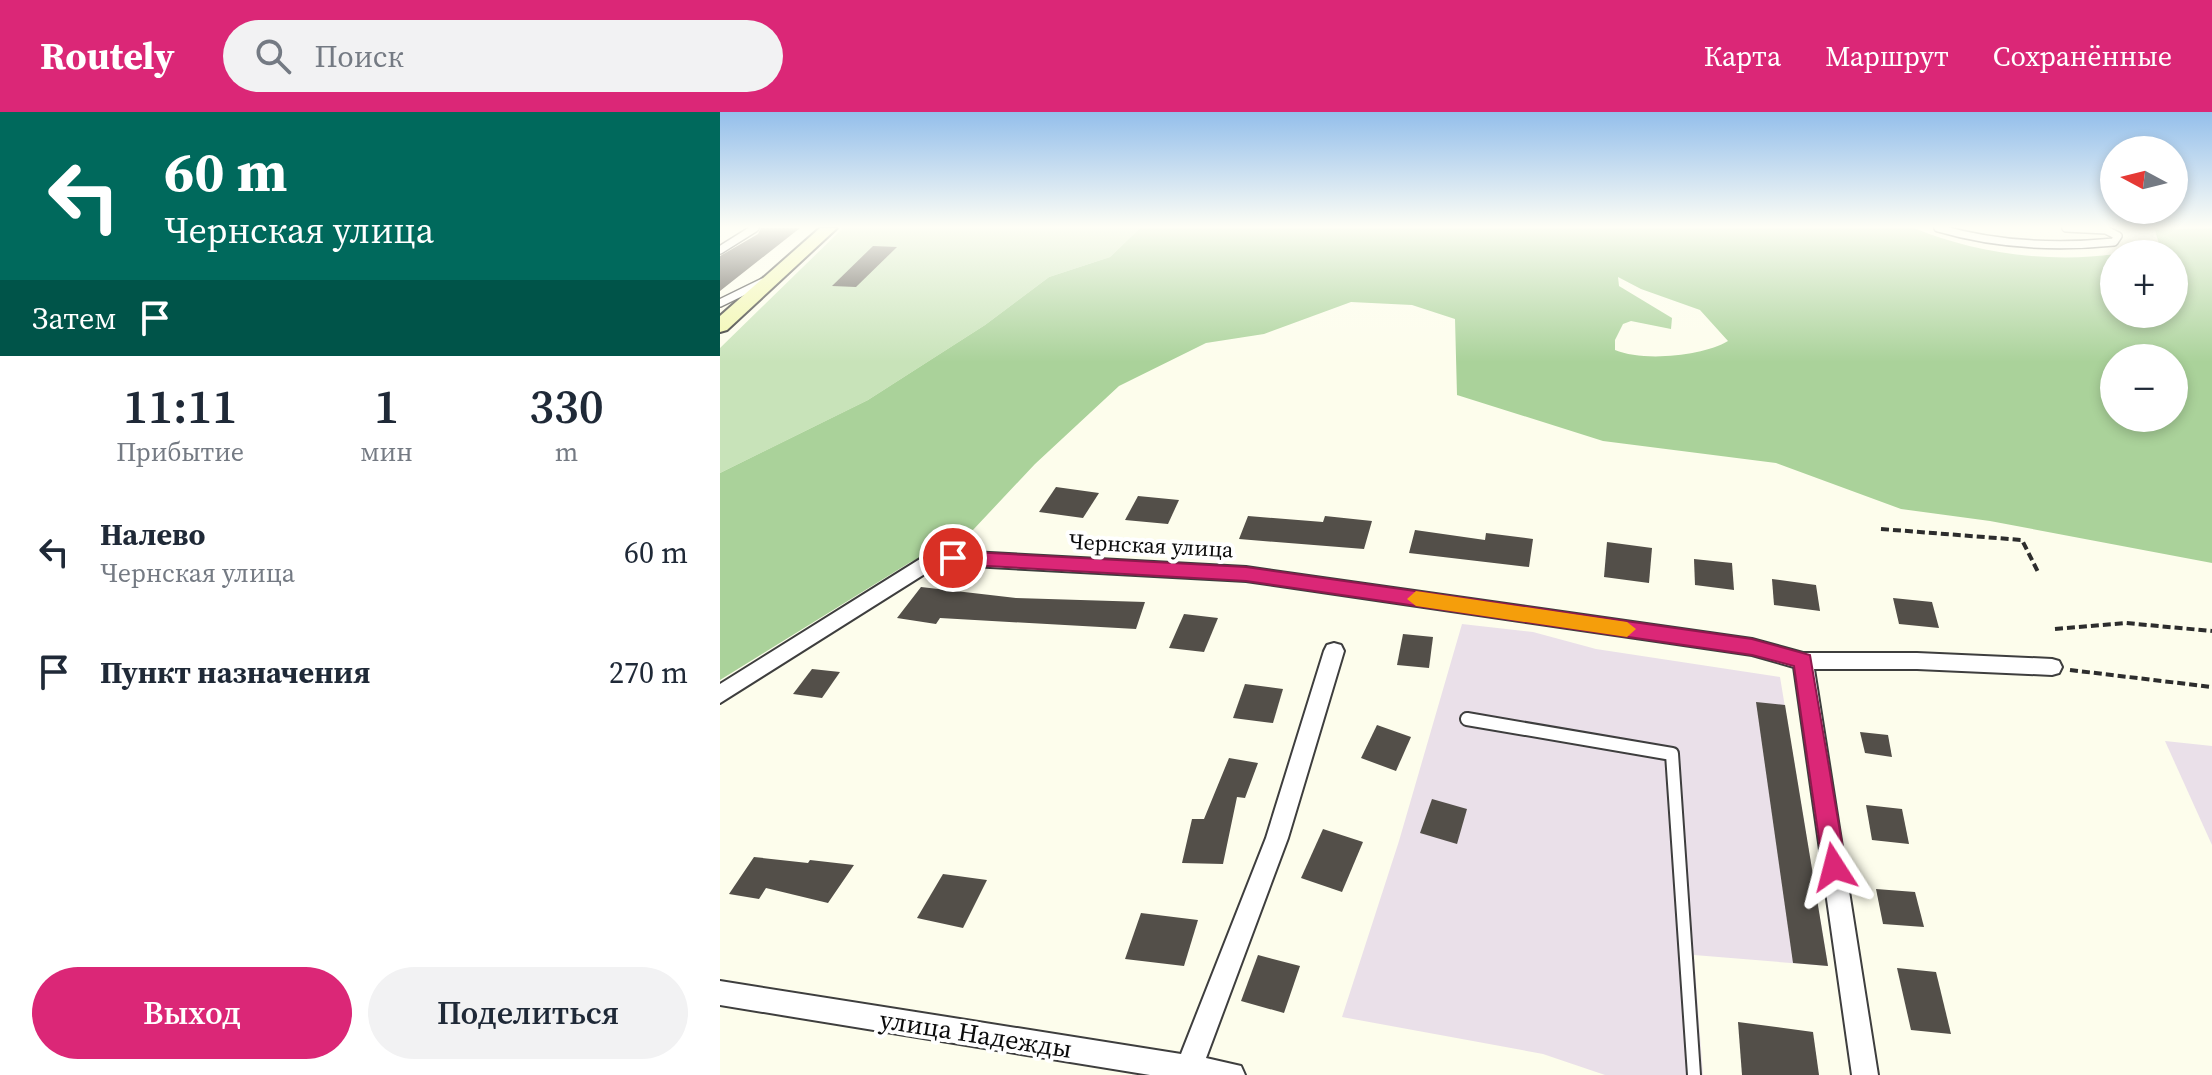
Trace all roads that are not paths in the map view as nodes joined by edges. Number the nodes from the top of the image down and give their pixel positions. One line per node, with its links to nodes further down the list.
1 (778, 273): 2 (street)
2 (773, 277): 3 (lane); 4 (street)
3 (720, 303)
4 (720, 326)
5 (1334, 651): 11 (street)
6 (1803, 661): 7 (street, Чернская улица); 8 (street, Чернская улица); 14 (street)
7 (2052, 667)
8 (720, 694)
9 (1467, 719): 13 (lane)
10 (720, 993): 11 (street, улица Надежды)
11 (1189, 1068): 12 (street, улица Надежды)
12 (1232, 1075)
13 (1694, 1075)
14 (1865, 1075)

